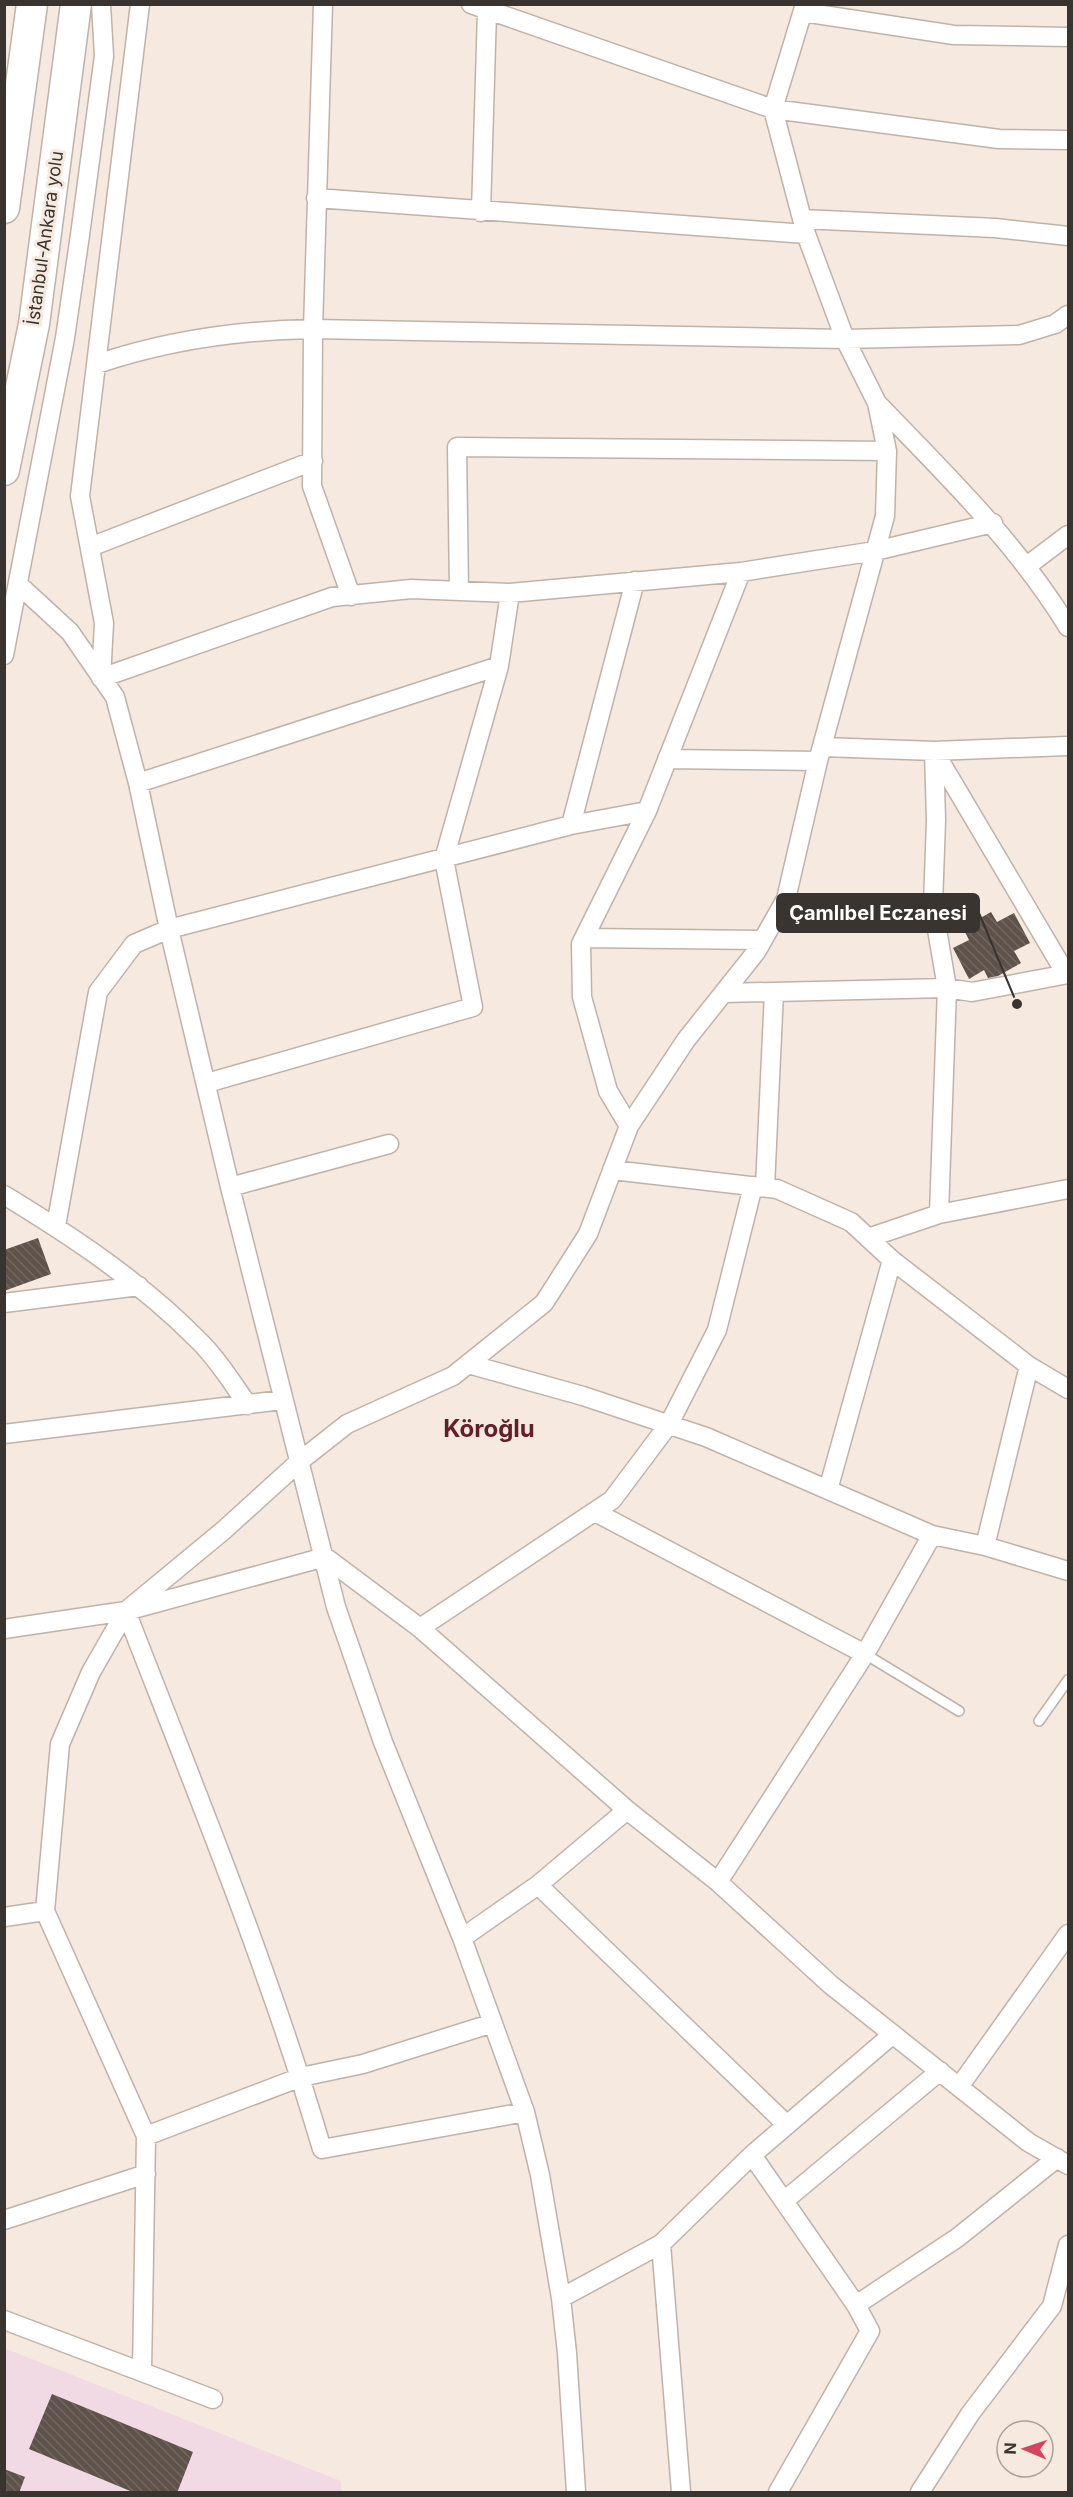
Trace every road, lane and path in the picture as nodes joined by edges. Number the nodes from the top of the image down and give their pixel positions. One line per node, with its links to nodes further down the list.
1 (32, 4): 12 (highway)
2 (76, 4): 23 (highway, İstanbul-Ankara yolu)
3 (101, 4): 31 (street)
4 (140, 4): 19 (street)
5 (323, 4): 11 (street)
6 (479, 8): 9 (street); 13 (street)
7 (804, 8): 8 (street); 9 (street)
8 (1068, 37)
9 (773, 109): 10 (street); 14 (street)
10 (1068, 140)
11 (316, 198): 13 (street); 17 (street)
12 (4, 208)
13 (481, 212): 14 (street)
14 (804, 226): 15 (street); 18 (street)
15 (1068, 236)
16 (1068, 315): 18 (street)
17 (313, 329): 18 (street); 19 (street); 22 (street)
18 (845, 339): 20 (street)
19 (97, 364): 26 (street)
20 (876, 403): 21 (street); 24 (street)
21 (887, 451): 27 (street); 32 (street)
22 (313, 462): 26 (street); 34 (street)
23 (4, 470)
24 (993, 524): 27 (street); 28 (street)
25 (1068, 535): 28 (street)
26 (90, 547): 38 (street)
27 (875, 551): 29 (street); 41 (street)
28 (1027, 566): 35 (street)
29 (741, 572): 30 (street); 42 (street)
30 (635, 581): 33 (street); 45 (street)
31 (19, 585): 36 (street); 38 (street)
32 (459, 591): 33 (street); 34 (street)
33 (510, 593): 37 (street)
34 (351, 596): 38 (street)
35 (1068, 627)
36 (4, 655)
37 (499, 666): 43 (street); 46 (street)
38 (101, 678): 43 (street)
39 (1068, 746): 40 (street)
40 (934, 751): 41 (street); 50 (street); 51 (street)
41 (821, 754): 42 (street); 49 (street)
42 (667, 759): 44 (street)
43 (138, 783): 47 (street)
44 (647, 811): 45 (street); 48 (street)
45 (571, 825): 46 (street)
46 (444, 859): 47 (street); 54 (street)
47 (169, 929): 54 (street); 63 (street)
48 (584, 938): 49 (street); 55 (street)
49 (762, 940): 53 (street)
50 (1067, 974): 51 (street)
51 (947, 988): 52 (street); 62 (street)
52 (774, 992): 53 (street); 59 (street)
53 (724, 993): 55 (street)
54 (207, 1083): 58 (street)
55 (629, 1126): 57 (street)
56 (389, 1144): 58 (street)
57 (612, 1170): 59 (street); 68 (street)
58 (230, 1187): 71 (street)
59 (759, 1187): 64 (street); 73 (street)
60 (1068, 1190): 62 (street)
61 (4, 1195): 63 (street)
62 (939, 1214): 64 (street)
63 (56, 1226): 66 (street)
64 (868, 1238): 65 (street)
65 (892, 1260): 69 (street); 76 (street)
66 (139, 1286): 67 (street); 72 (street)
67 (4, 1303)
68 (468, 1365): 73 (street); 75 (street)
69 (1029, 1366): 70 (street); 79 (street)
70 (1068, 1389)
71 (282, 1400): 72 (street); 75 (street)
72 (248, 1405): 74 (street)
73 (669, 1424): 76 (street); 77 (street)
74 (4, 1434)
75 (300, 1461): 80 (street); 82 (street)
76 (828, 1490): 78 (street)
77 (595, 1512): 83 (street); 85 (street)
78 (932, 1535): 79 (street); 85 (street)
79 (985, 1546): 81 (street)
80 (325, 1557): 82 (street); 83 (street); 95 (street)
81 (1068, 1571)
82 (126, 1611): 84 (street); 92 (street); 99 (street)
83 (420, 1628): 89 (street)
84 (4, 1629)
85 (865, 1654): 87 (lane); 90 (street)
86 (1068, 1680): 88 (lane)
87 (959, 1711)
88 (1039, 1721)
89 (627, 1810): 90 (street); 91 (street)
90 (718, 1882): 97 (street)
91 (538, 1885): 95 (street); 102 (street)
92 (45, 1911): 93 (street); 103 (street)
93 (4, 1917)
94 (1068, 1934): 100 (street)
95 (462, 1938): 96 (street)
96 (494, 2023): 99 (street); 101 (street)
97 (893, 2034): 98 (street); 102 (street)
98 (940, 2071): 100 (street); 107 (street)
99 (301, 2077): 101 (street); 103 (street)
100 (959, 2087): 105 (street)
101 (525, 2112): 111 (street)
102 (787, 2125): 104 (street)
103 (146, 2136): 106 (street)
104 (752, 2155): 107 (street); 109 (street)
105 (1063, 2162): 112 (street)
106 (146, 2174): 108 (street); 114 (street)
107 (784, 2201): 112 (street)
108 (4, 2220)
109 (661, 2244): 111 (street); 117 (street)
110 (1068, 2244): 119 (street)
111 (561, 2298): 116 (street)
112 (856, 2305): 118 (street)
113 (4, 2320): 114 (street)
114 (142, 2372): 115 (street)
115 (213, 2399)
116 (576, 2493)
117 (681, 2493)
118 (778, 2493)
119 (920, 2493)

